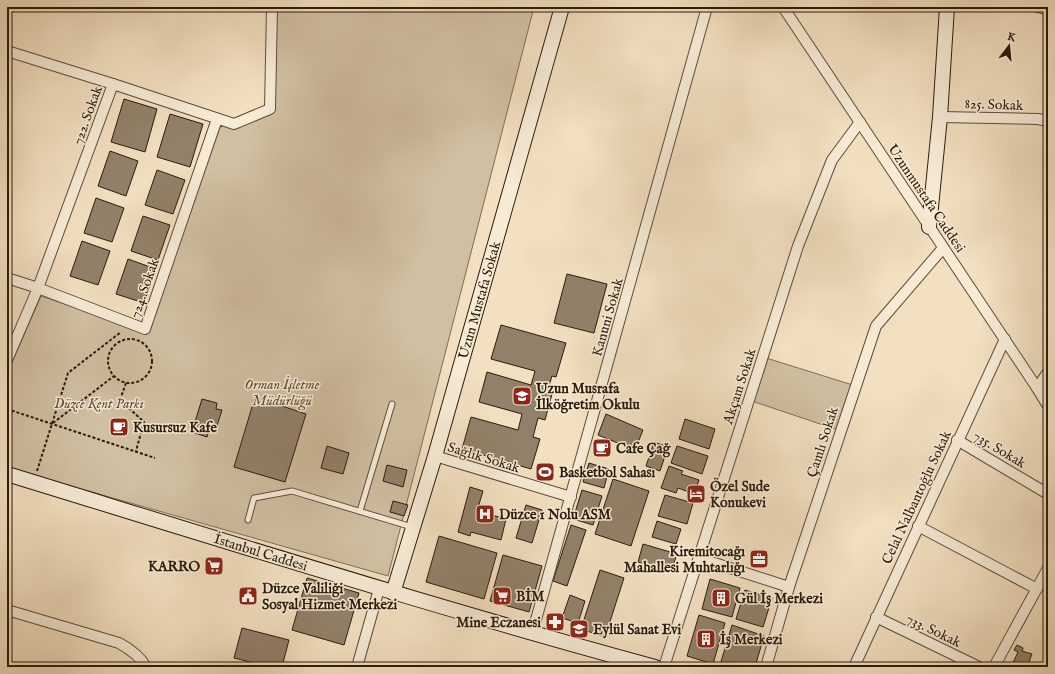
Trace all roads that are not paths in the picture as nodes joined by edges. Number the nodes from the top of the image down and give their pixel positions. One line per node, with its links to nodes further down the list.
1 (272, 7): 11 (street, 722. Sokak)
2 (562, 7): 25 (street, Uzun Mustafa Sokak)
3 (707, 7): 28 (street, Kanuni Sokak)
4 (783, 7): 13 (street, Uzunmustafa Caddesi)
5 (947, 7): 10 (street)
6 (1038, 7): 7 (street)
7 (1048, 9)
8 (7, 50): 9 (street)
9 (113, 84): 11 (street, 722. Sokak); 17 (street, 722. Sokak)
10 (940, 117): 12 (street, 825. Sokak); 14 (street)
11 (217, 119): 17 (street, 724. Sokak)
12 (1048, 121)
13 (860, 122): 14 (street, Uzunmustafa Caddesi); 33 (street, Akçam Sokak)
14 (929, 227): 15 (street, Uzunmustafa Caddesi)
15 (943, 248): 18 (street, Uzunmustafa Caddesi); 35 (street, Çamlı Sokak)
16 (7, 278): 17 (street, 724. Sokak)
17 (38, 288): 19 (street, 722. Sokak)
18 (1005, 339): 21 (street, Uzunmustafa Caddesi); 24 (street, Celal Nalbantoğlu Sokak)
19 (7, 360)
20 (1048, 372): 21 (street)
21 (1037, 388): 23 (street, Uzunmustafa Caddesi)
22 (392, 404): 29 (lane)
23 (1048, 406)
24 (958, 440): 27 (street, 735. Sokak); 31 (street, Celal Nalbantoğlu Sokak)
25 (435, 456): 28 (street, Sağlık Sokak); 32 (street, Uzun Mustafa Sokak)
26 (7, 474): 36 (street, İstanbul Caddesi)
27 (1048, 494)
28 (571, 497): 41 (street, Kanuni Sokak)
29 (360, 511): 30 (lane); 32 (lane)
30 (248, 520)
31 (918, 526): 37 (street); 40 (street, Celal Nalbantoğlu Sokak)
32 (413, 527): 38 (street, Uzun Mustafa Sokak)
33 (699, 558): 35 (street); 44 (street, Akçam Sokak)
34 (1048, 568): 37 (street)
35 (789, 587): 45 (street, Çamlı Sokak)
36 (379, 589): 38 (street, İstanbul Caddesi); 43 (street)
37 (1037, 589): 48 (street)
38 (393, 593): 41 (street, İstanbul Caddesi)
39 (7, 610): 42 (street)
40 (876, 617): 46 (street, Celal Nalbantoğlu Sokak); 47 (street, 733. Sokak)
41 (532, 634): 44 (street, İstanbul Caddesi)
42 (146, 667)
43 (357, 667)
44 (655, 667)
45 (766, 667)
46 (854, 667)
47 (979, 667)
48 (994, 667)

